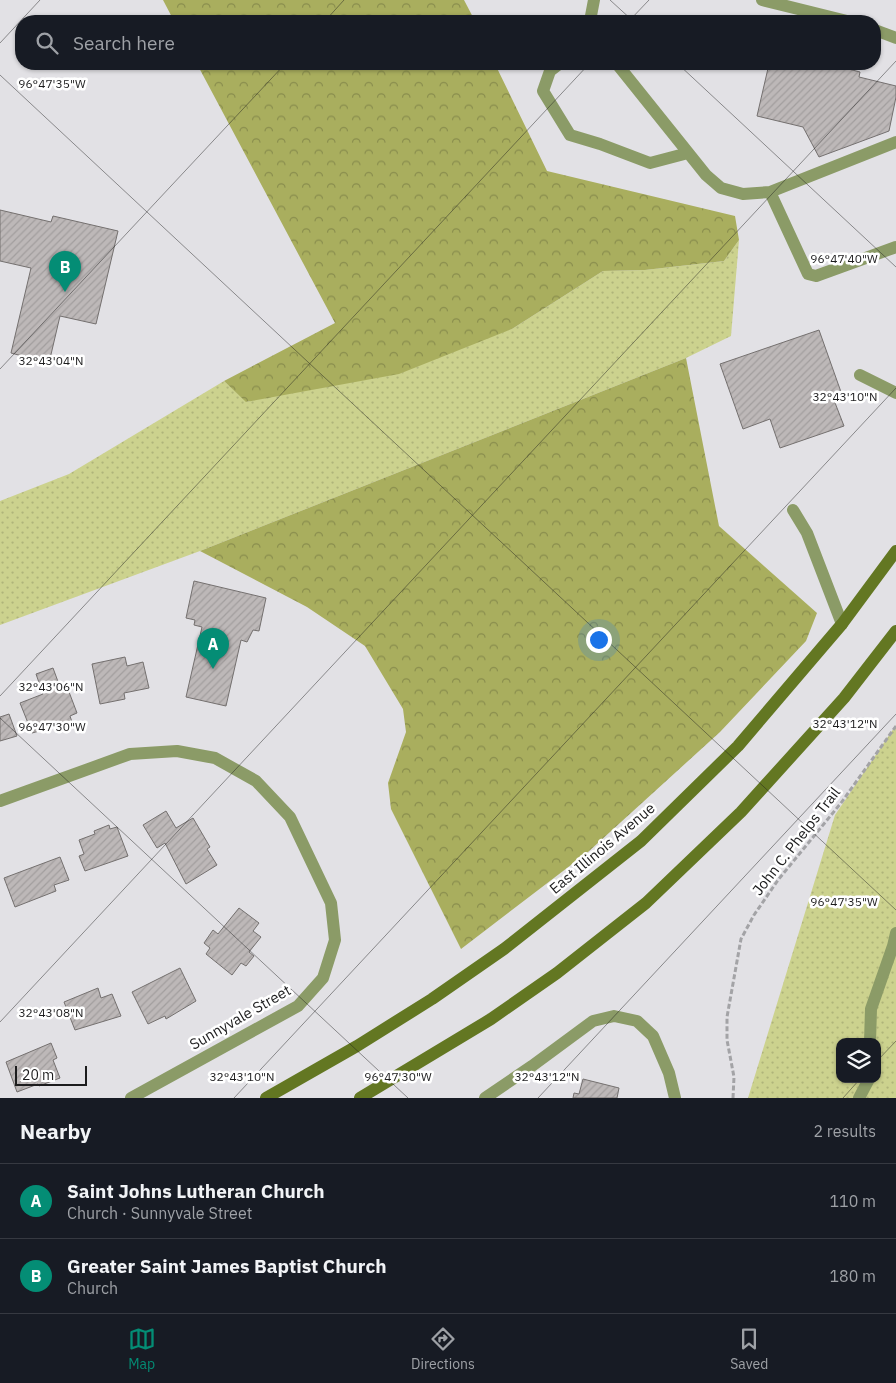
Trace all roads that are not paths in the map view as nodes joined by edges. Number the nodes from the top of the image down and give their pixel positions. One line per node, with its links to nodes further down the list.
1 (594, 0): 3 (street)
2 (762, 0): 4 (street)
3 (591, 15)
4 (823, 15)
5 (881, 32): 6 (street)
6 (896, 38)
7 (552, 70): 10 (street)
8 (621, 70): 10 (street)
9 (896, 142): 11 (street)
10 (688, 153): 11 (street)
11 (770, 192): 12 (street)
12 (896, 247)
13 (860, 375): 14 (street)
14 (896, 393)
15 (794, 510): 17 (street)
16 (896, 551): 17 (main road, East Illinois Avenue)
17 (842, 624): 25 (main road, East Illinois Avenue)
18 (896, 631): 26 (main road)
19 (0, 801): 24 (street, Sunnyvale Street)
20 (896, 933): 21 (street)
21 (870, 1038)
22 (868, 1083): 28 (street)
23 (489, 1097): 27 (street)
24 (131, 1098)
25 (266, 1098)
26 (360, 1098)
27 (675, 1098)
28 (859, 1098)

